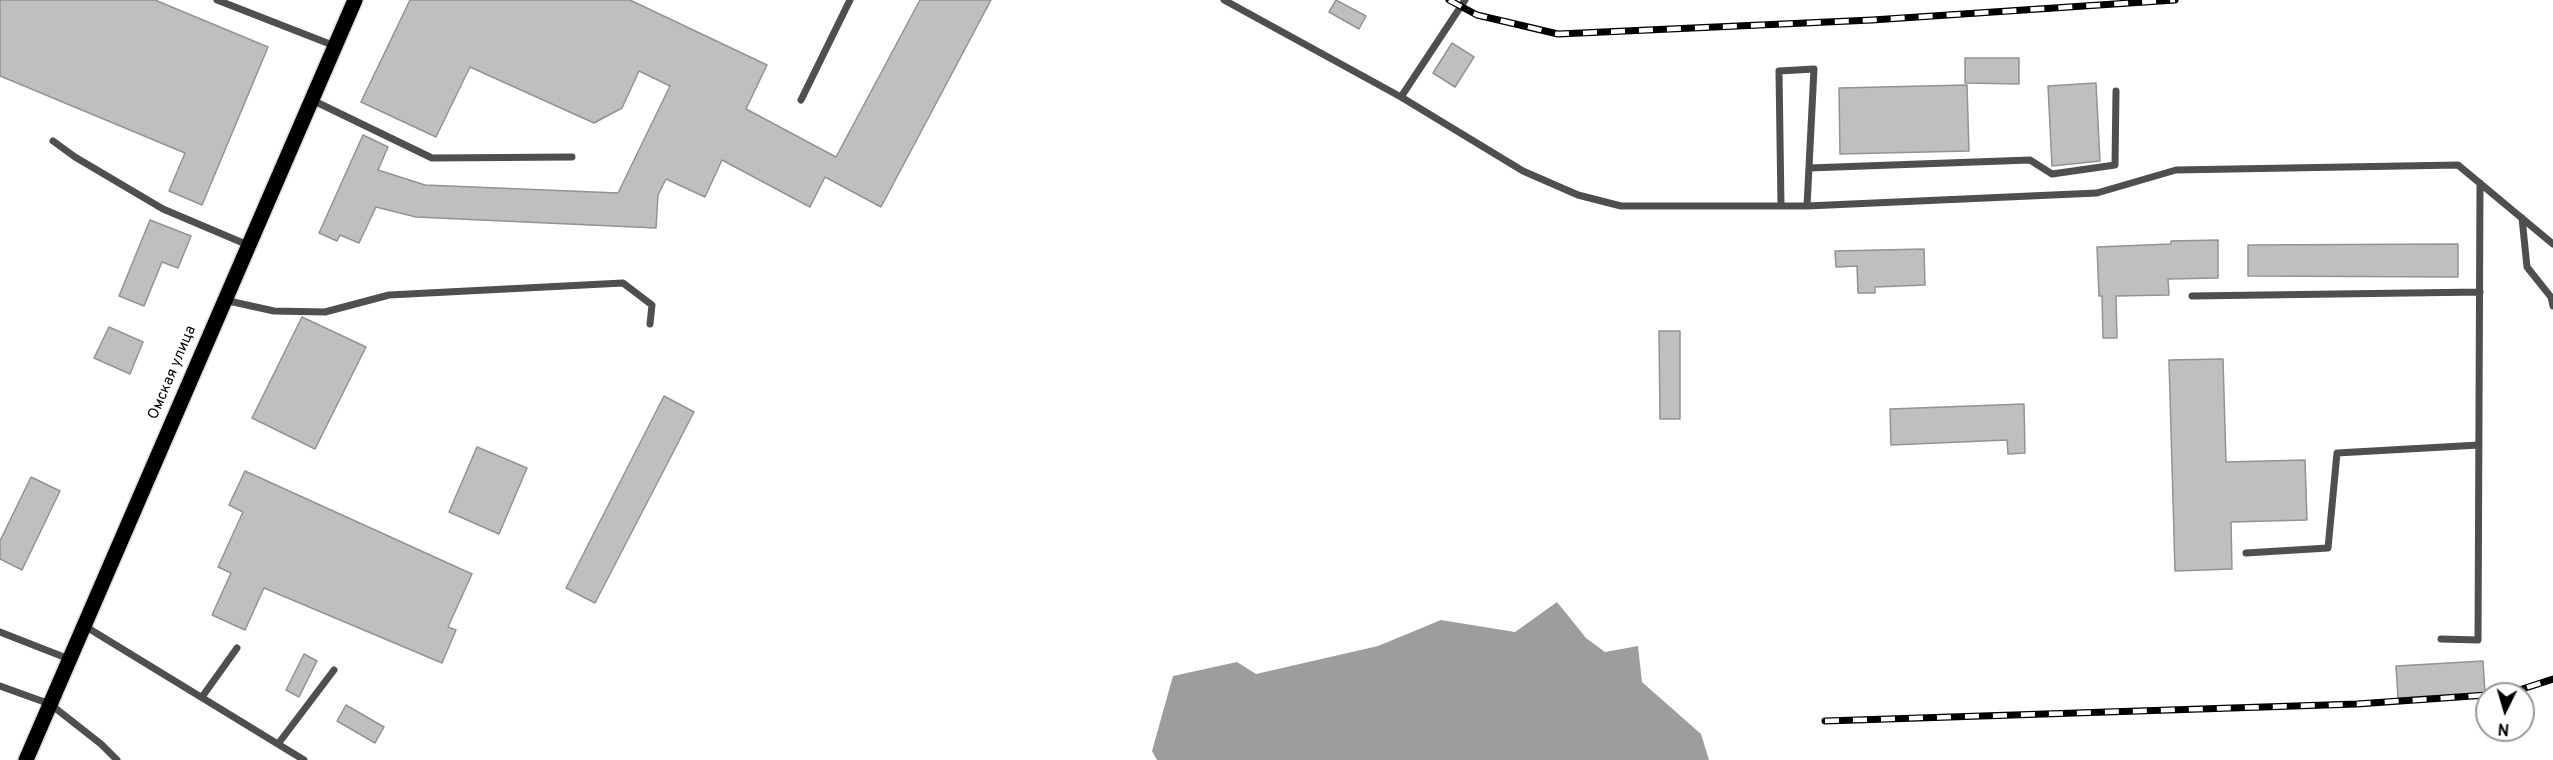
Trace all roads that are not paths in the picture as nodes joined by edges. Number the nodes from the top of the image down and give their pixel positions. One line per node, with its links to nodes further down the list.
1 (217, 0): 6 (lane)
2 (355, 0): 6 (main road, Омская улица)
3 (850, 0): 10 (lane)
4 (1224, 0): 8 (lane)
5 (1465, 0): 8 (lane)
6 (335, 46): 9 (main road, Омская улица)
7 (2116, 91): 13 (lane)
8 (1401, 97): 15 (lane)
9 (312, 100): 12 (lane); 19 (main road, Омская улица)
10 (801, 100)
11 (53, 141): 19 (lane)
12 (572, 157)
13 (1809, 168): 15 (lane); 16 (lane)
14 (2480, 183): 16 (lane); 17 (lane); 20 (lane)
15 (1781, 206): 16 (lane)
16 (1807, 206)
17 (2522, 218): 18 (lane); 23 (lane)
18 (2553, 244)
19 (248, 245): 22 (main road, Омская улица)
20 (2480, 292): 21 (lane); 25 (lane)
21 (2192, 296)
22 (224, 300): 24 (lane); 27 (main road, Омская улица)
23 (2553, 306)
24 (650, 324)
25 (2479, 445): 26 (lane); 29 (lane)
26 (2246, 553)
27 (83, 625): 31 (main road, Омская улица); 34 (lane)
28 (0, 632): 31 (lane)
29 (2440, 639)
30 (237, 648): 34 (lane)
31 (69, 659): 35 (main road, Омская улица)
32 (334, 670): 36 (lane)
33 (0, 686): 35 (lane)
34 (202, 697): 36 (lane)
35 (50, 704): 37 (main road, Омская улица); 38 (lane)
36 (278, 744): 39 (lane)
37 (26, 760)
38 (117, 760)
39 (304, 760)

